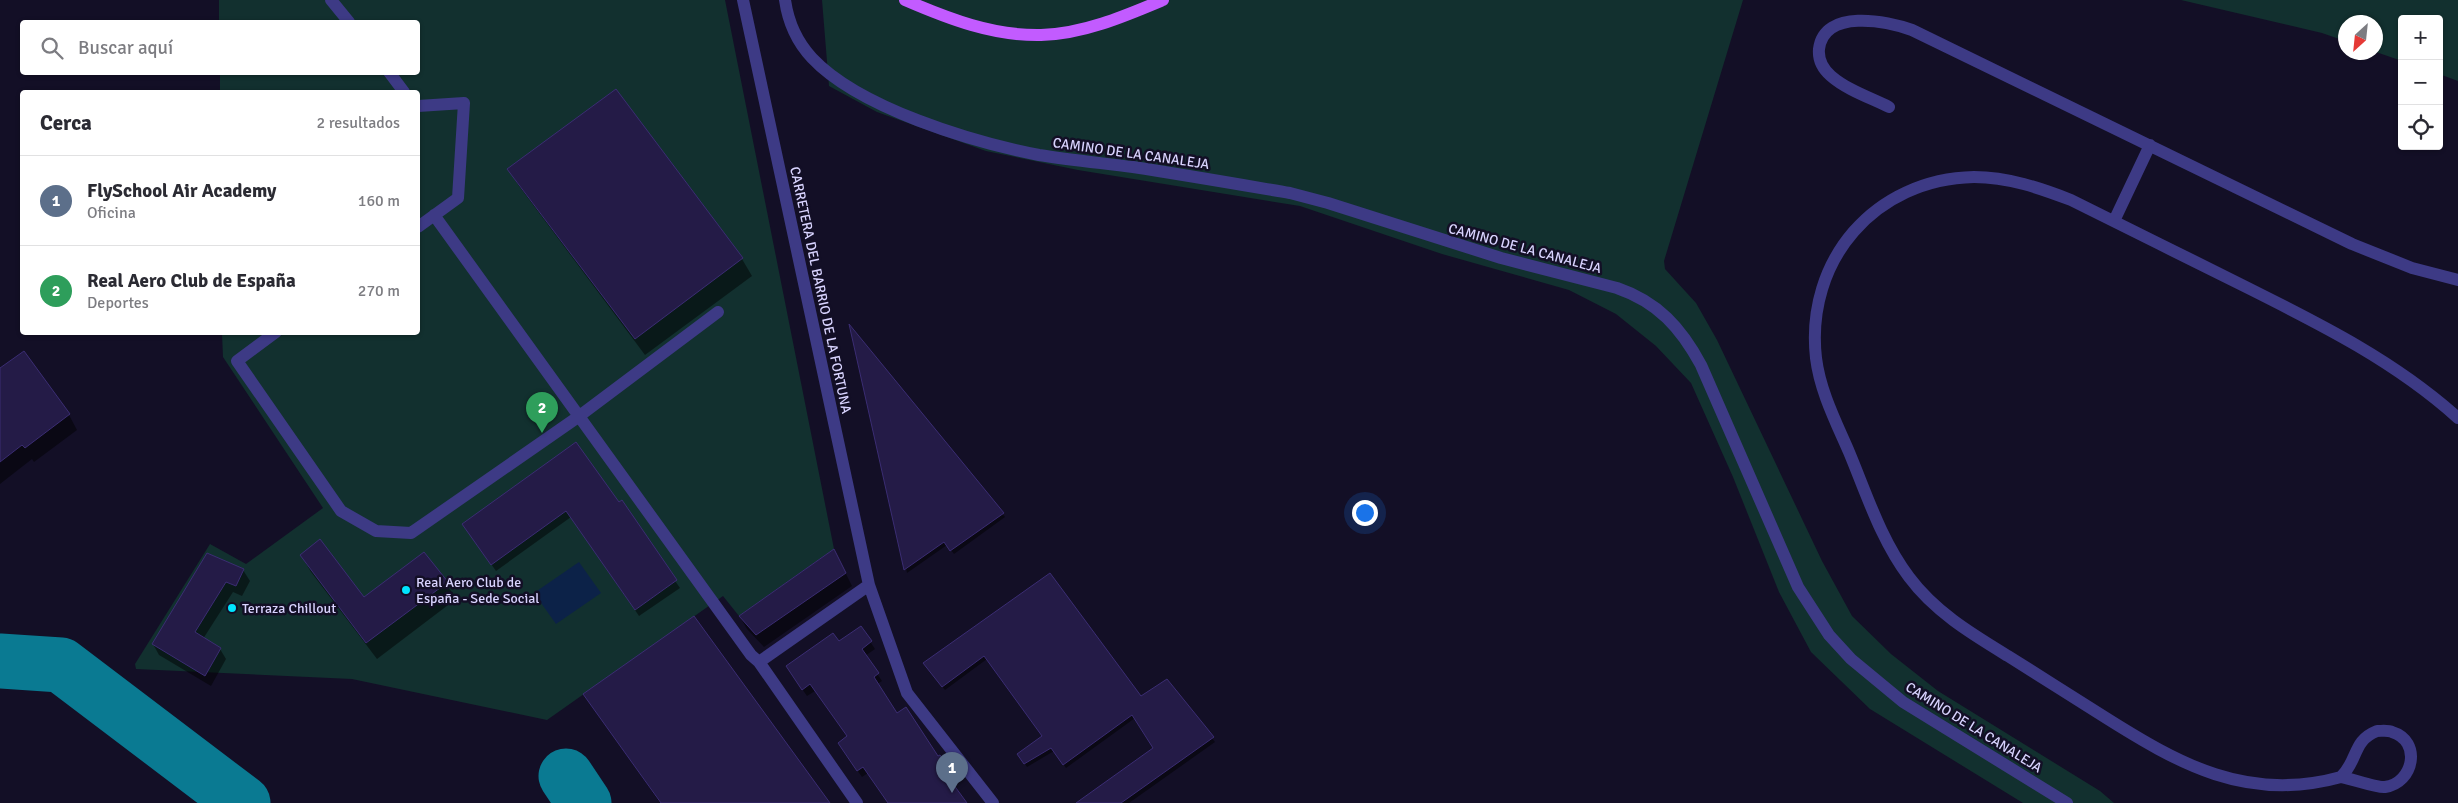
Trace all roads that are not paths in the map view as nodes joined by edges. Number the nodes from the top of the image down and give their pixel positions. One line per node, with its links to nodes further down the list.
1 (331, 0): 6 (street)
2 (743, 0): 20 (street, CARRETERA DEL BARRIO DE LA FORTUNA)
3 (786, 0): 25 (street, CAMINO DE LA CANALEJA)
4 (905, 0): 5 (main road)
5 (1162, 0)
6 (347, 20)
7 (391, 75): 8 (street)
8 (402, 90)
9 (420, 106): 12 (street)
10 (1889, 107): 11 (street)
11 (2150, 145): 13 (street); 15 (street)
12 (434, 215): 14 (street); 18 (street)
13 (2114, 221): 19 (street); 22 (street)
14 (420, 226)
15 (2458, 280)
16 (718, 312): 18 (street)
17 (272, 335): 18 (street)
18 (578, 417): 21 (street)
19 (2458, 418)
20 (869, 585): 21 (street); 24 (street, CARRETERA DEL BARRIO DE LA FORTUNA)
21 (759, 662): 23 (street)
22 (2340, 777): 22 (street)
23 (858, 803)
24 (993, 803)
25 (2068, 803)

